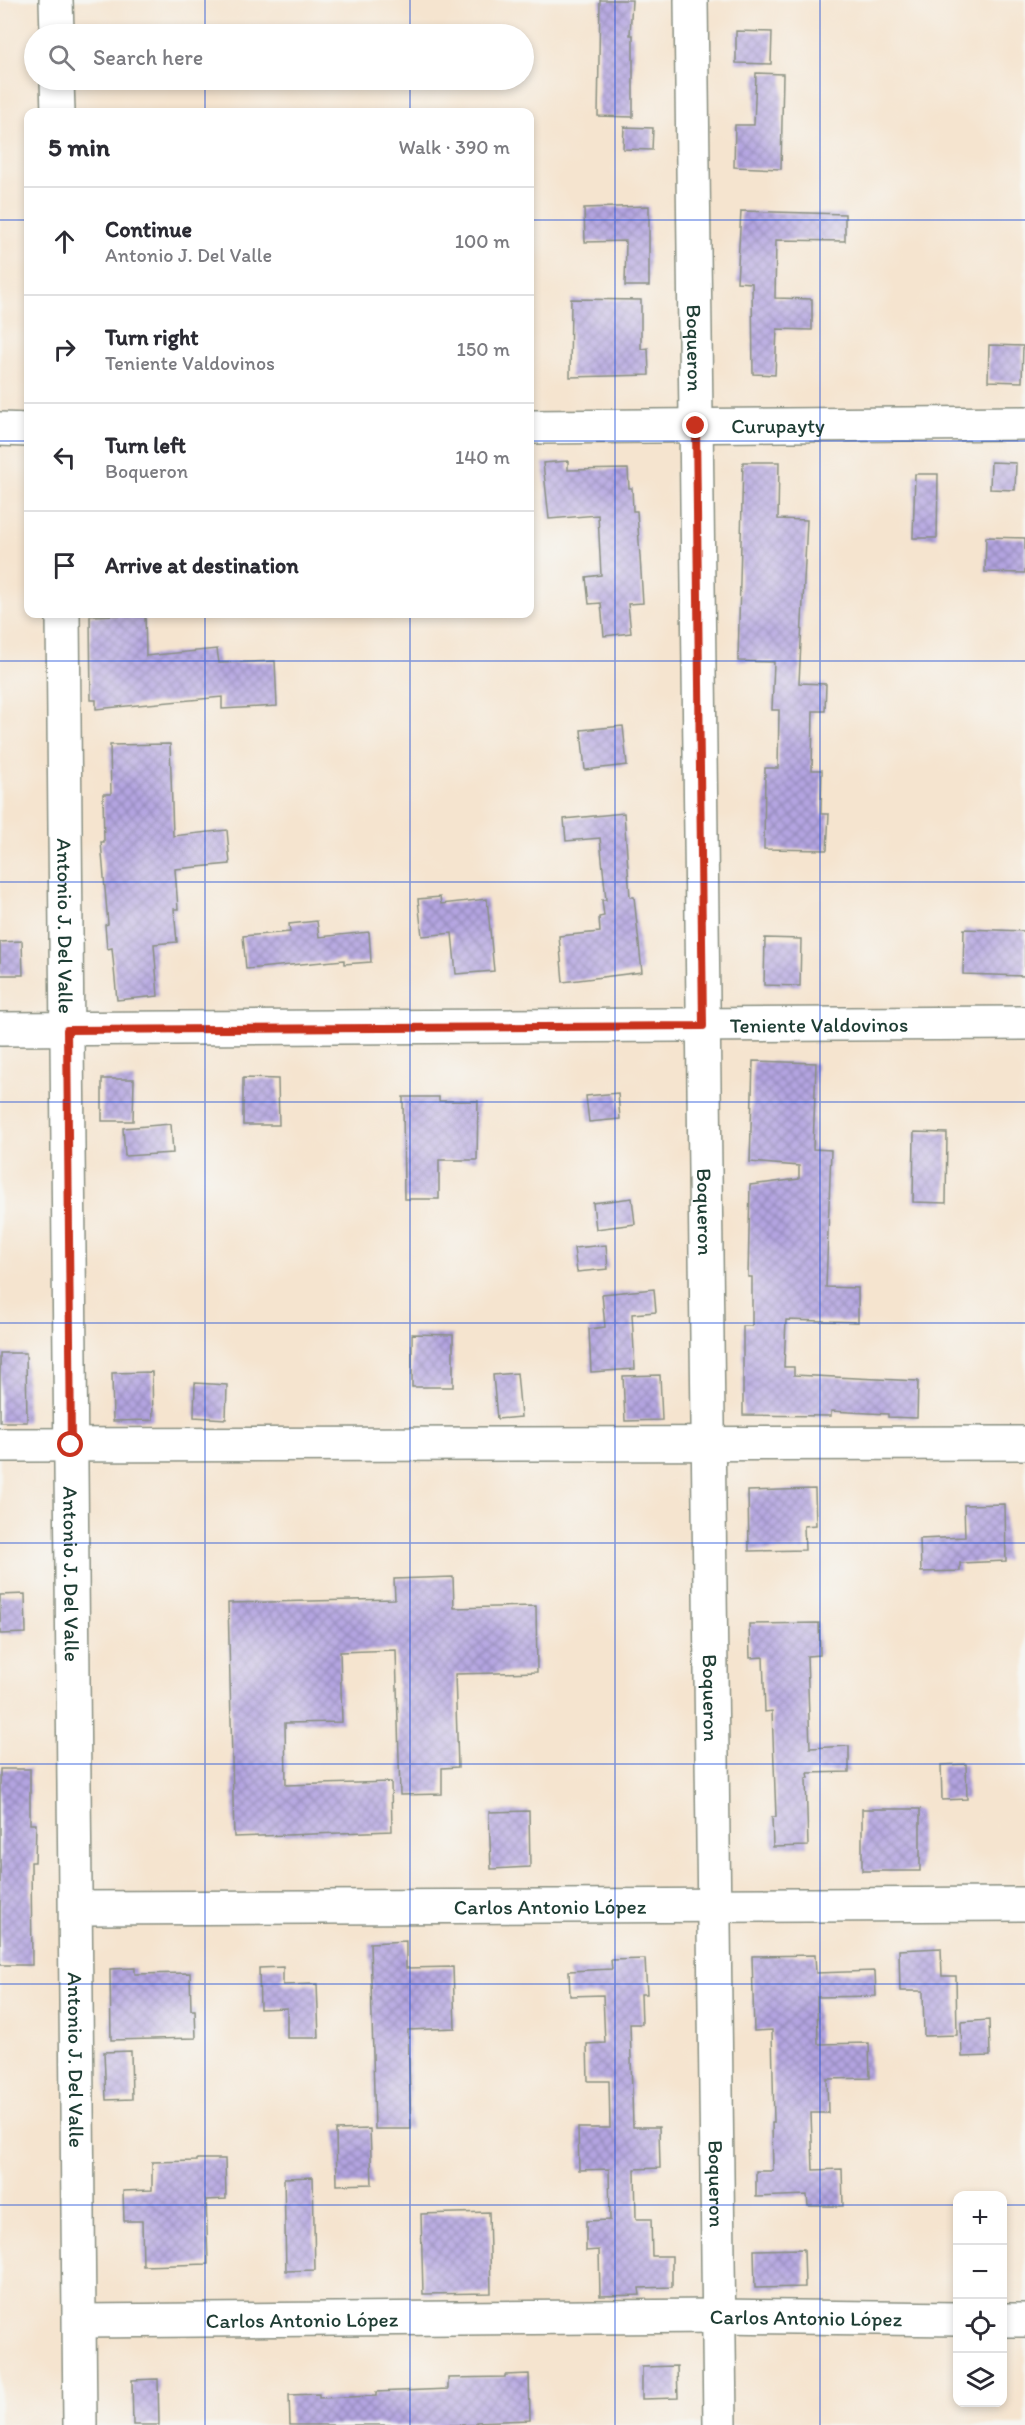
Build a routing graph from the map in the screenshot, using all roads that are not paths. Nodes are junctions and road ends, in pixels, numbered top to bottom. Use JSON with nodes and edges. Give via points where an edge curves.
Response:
{"nodes":[{"id":1,"x":57,"y":0,"type":"edge"},
{"id":2,"x":691,"y":0,"type":"edge"},
{"id":3,"x":57,"y":24,"type":"edge"},
{"id":4,"x":57,"y":90,"type":"edge"},
{"id":5,"x":58,"y":108,"type":"edge"},
{"id":6,"x":1025,"y":423,"type":"edge"},
{"id":7,"x":696,"y":426,"type":"junction"},
{"id":8,"x":534,"y":427,"type":"edge"},
{"id":9,"x":0,"y":429,"type":"edge"},
{"id":10,"x":24,"y":430,"type":"edge"},
{"id":11,"x":63,"y":618,"type":"edge"},
{"id":12,"x":1025,"y":1023,"type":"edge"},
{"id":13,"x":703,"y":1026,"type":"junction"},
{"id":14,"x":0,"y":1029,"type":"edge"},
{"id":15,"x":67,"y":1030,"type":"junction"},
{"id":16,"x":708,"y":1443,"type":"junction"},
{"id":17,"x":1025,"y":1443,"type":"edge"},
{"id":18,"x":0,"y":1445,"type":"edge"},
{"id":19,"x":71,"y":1445,"type":"junction"},
{"id":20,"x":1025,"y":1904,"type":"edge"},
{"id":21,"x":713,"y":1905,"type":"junction"},
{"id":22,"x":76,"y":1908,"type":"junction"},
{"id":23,"x":718,"y":2316,"type":"junction"},
{"id":24,"x":953,"y":2319,"type":"edge"},
{"id":25,"x":1007,"y":2320,"type":"edge"},
{"id":26,"x":1025,"y":2320,"type":"edge"},
{"id":27,"x":80,"y":2321,"type":"junction"},
{"id":28,"x":80,"y":2425,"type":"edge"},
{"id":29,"x":720,"y":2425,"type":"edge"}],
"edges":[{"from":1,"to":3,"type":"street"},
{"from":2,"to":7,"type":"street","name":"Boqueron"},
{"from":4,"to":5,"type":"street"},
{"from":6,"to":7,"type":"street","name":"Curupayty"},
{"from":7,"to":8,"type":"street","name":"Curupayty"},
{"from":7,"to":13,"type":"street","name":"Boqueron"},
{"from":9,"to":10,"type":"street"},
{"from":11,"to":15,"type":"street","name":"Antonio J. Del Valle"},
{"from":12,"to":13,"type":"street","name":"Teniente Valdovinos"},
{"from":13,"to":15,"type":"street","name":"Teniente Valdovinos"},
{"from":13,"to":16,"type":"street","name":"Boqueron"},
{"from":14,"to":15,"type":"street","name":"Teniente Valdovinos"},
{"from":15,"to":19,"type":"street","name":"Antonio J. Del Valle"},
{"from":16,"to":17,"type":"street"},
{"from":16,"to":19,"type":"street"},
{"from":16,"to":21,"type":"street","name":"Boqueron"},
{"from":18,"to":19,"type":"street"},
{"from":19,"to":22,"type":"street","name":"Antonio J. Del Valle"},
{"from":20,"to":21,"type":"street","name":"Carlos Antonio López"},
{"from":21,"to":22,"type":"street","name":"Carlos Antonio López"},
{"from":21,"to":23,"type":"street","name":"Boqueron"},
{"from":22,"to":27,"type":"street","name":"Antonio J. Del Valle"},
{"from":23,"to":24,"type":"street","name":"Carlos Antonio López"},
{"from":23,"to":27,"type":"street","name":"Carlos Antonio López"},
{"from":23,"to":29,"type":"street","name":"Boqueron"},
{"from":25,"to":26,"type":"street"},
{"from":27,"to":28,"type":"street","name":"Antonio J. Del Valle"}]}
